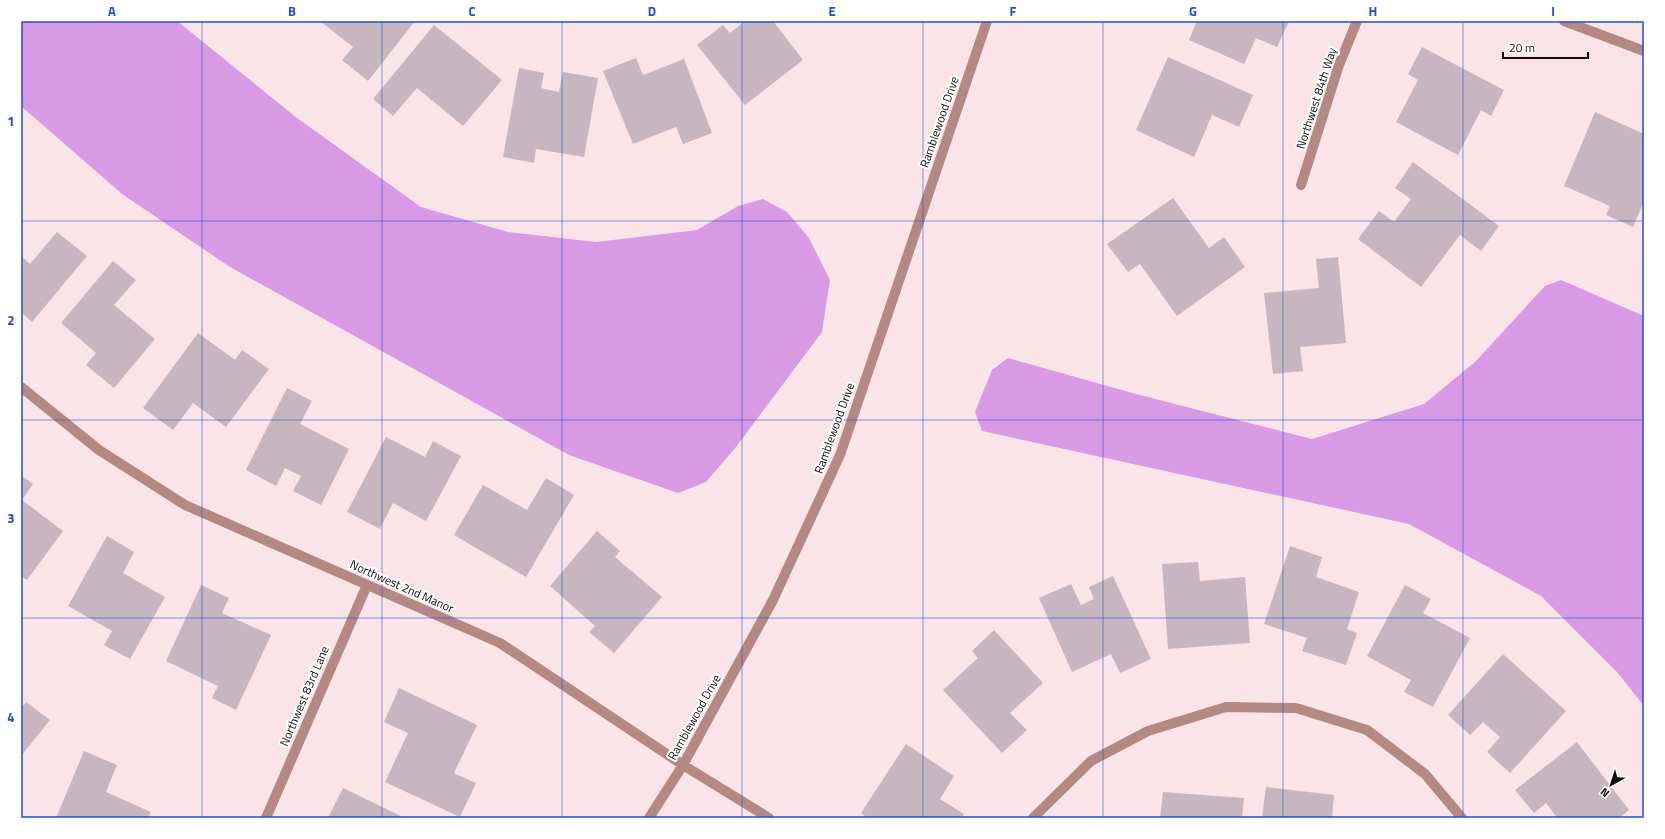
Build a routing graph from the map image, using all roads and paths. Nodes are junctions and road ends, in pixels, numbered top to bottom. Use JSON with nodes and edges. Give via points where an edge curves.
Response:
{"nodes":[{"id":1,"x":987,"y":21,"type":"edge"},
{"id":2,"x":1357,"y":21,"type":"edge"},
{"id":3,"x":1564,"y":21,"type":"edge"},
{"id":4,"x":1644,"y":52,"type":"edge"},
{"id":5,"x":1301,"y":184,"type":"dead end"},
{"id":6,"x":21,"y":386,"type":"edge"},
{"id":7,"x":367,"y":585,"type":"junction"},
{"id":8,"x":683,"y":765,"type":"junction"},
{"id":9,"x":266,"y":818,"type":"edge"},
{"id":10,"x":649,"y":818,"type":"edge"},
{"id":11,"x":769,"y":818,"type":"edge"},
{"id":12,"x":1033,"y":818,"type":"edge"},
{"id":13,"x":1462,"y":818,"type":"edge"}],
"edges":[{"from":1,"to":8,"type":"street","name":"Ramblewood Drive","via":[[840,456],[773,600]]},
{"from":2,"to":5,"type":"street","name":"Northwest 84th Way","via":[[1339,65]]},
{"from":3,"to":4,"type":"street"},
{"from":6,"to":7,"type":"street","name":"Northwest 2nd Manor","via":[[99,450],[185,505]]},
{"from":7,"to":8,"type":"street","name":"Northwest 2nd Manor","via":[[500,643]]},
{"from":7,"to":9,"type":"street","name":"Northwest 83rd Lane"},
{"from":8,"to":10,"type":"street","name":"Ramblewood Drive"},
{"from":8,"to":11,"type":"street","name":"Northwest 2nd Manor"},
{"from":12,"to":13,"type":"street","via":[[1091,761],[1148,731],[1226,706],[1296,708],[1367,730],[1425,774]]}]}
